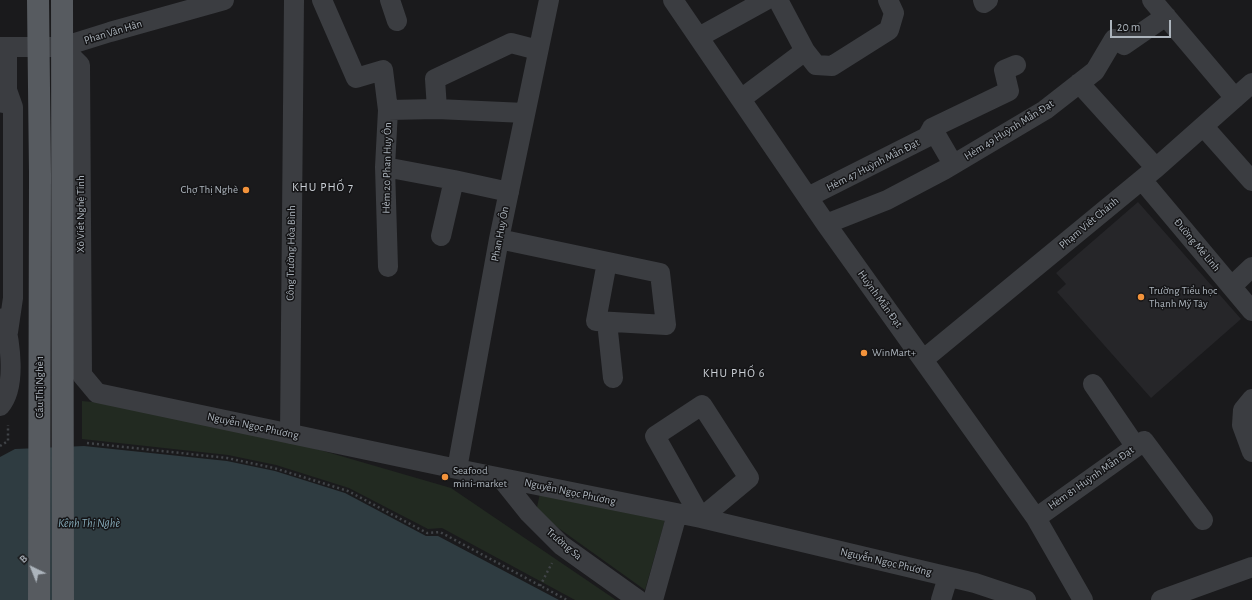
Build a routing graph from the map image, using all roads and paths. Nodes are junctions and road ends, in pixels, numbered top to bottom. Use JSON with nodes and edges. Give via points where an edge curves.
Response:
{"nodes":[{"id":1,"x":38,"y":0,"type":"edge"},
{"id":2,"x":62,"y":0,"type":"edge"},
{"id":3,"x":224,"y":0,"type":"edge"},
{"id":4,"x":294,"y":0,"type":"edge"},
{"id":5,"x":322,"y":0,"type":"edge"},
{"id":6,"x":390,"y":0,"type":"edge"},
{"id":7,"x":549,"y":0,"type":"edge"},
{"id":8,"x":673,"y":0,"type":"edge"},
{"id":9,"x":766,"y":0,"type":"edge"},
{"id":10,"x":778,"y":0,"type":"edge"},
{"id":11,"x":983,"y":0,"type":"edge"},
{"id":12,"x":988,"y":0,"type":"edge"},
{"id":13,"x":1152,"y":0,"type":"edge"},
{"id":14,"x":893,"y":2,"type":"edge"},
{"id":15,"x":1166,"y":16,"type":"junction"},
{"id":16,"x":397,"y":21,"type":"dead end"},
{"id":17,"x":699,"y":38,"type":"junction"},
{"id":18,"x":38,"y":46,"type":"junction"},
{"id":19,"x":3,"y":47,"type":"edge"},
{"id":20,"x":62,"y":47,"type":"junction"},
{"id":21,"x":538,"y":50,"type":"junction"},
{"id":22,"x":805,"y":51,"type":"junction"},
{"id":23,"x":1016,"y":64,"type":"dead end"},
{"id":24,"x":1079,"y":83,"type":"junction"},
{"id":25,"x":1252,"y":83,"type":"edge"},
{"id":26,"x":3,"y":90,"type":"edge"},
{"id":27,"x":1235,"y":98,"type":"junction"},
{"id":28,"x":740,"y":99,"type":"junction"},
{"id":29,"x":437,"y":109,"type":"junction"},
{"id":30,"x":388,"y":110,"type":"junction"},
{"id":31,"x":525,"y":112,"type":"junction"},
{"id":32,"x":1204,"y":127,"type":"junction"},
{"id":33,"x":932,"y":128,"type":"junction"},
{"id":34,"x":0,"y":153,"type":"edge"},
{"id":35,"x":953,"y":164,"type":"junction"},
{"id":36,"x":385,"y":167,"type":"junction"},
{"id":37,"x":62,"y":174,"type":"joint"},
{"id":38,"x":1149,"y":174,"type":"junction"},
{"id":39,"x":454,"y":180,"type":"junction"},
{"id":40,"x":1252,"y":181,"type":"edge"},
{"id":41,"x":509,"y":192,"type":"junction"},
{"id":42,"x":808,"y":197,"type":"junction"},
{"id":43,"x":826,"y":224,"type":"junction"},
{"id":44,"x":441,"y":236,"type":"dead end"},
{"id":45,"x":499,"y":239,"type":"junction"},
{"id":46,"x":607,"y":262,"type":"junction"},
{"id":47,"x":388,"y":267,"type":"dead end"},
{"id":48,"x":1252,"y":267,"type":"edge"},
{"id":49,"x":1232,"y":286,"type":"junction"},
{"id":50,"x":0,"y":301,"type":"edge"},
{"id":51,"x":1252,"y":311,"type":"edge"},
{"id":52,"x":607,"y":322,"type":"junction"},
{"id":53,"x":8,"y":332,"type":"junction"},
{"id":54,"x":924,"y":359,"type":"junction"},
{"id":55,"x":613,"y":378,"type":"dead end"},
{"id":56,"x":1093,"y":384,"type":"dead end"},
{"id":57,"x":91,"y":386,"type":"joint"},
{"id":58,"x":1252,"y":399,"type":"edge"},
{"id":59,"x":0,"y":406,"type":"edge"},
{"id":60,"x":290,"y":434,"type":"junction"},
{"id":61,"x":87,"y":443,"type":"dead end"},
{"id":62,"x":1136,"y":447,"type":"junction"},
{"id":63,"x":1252,"y":452,"type":"edge"},
{"id":64,"x":457,"y":469,"type":"junction"},
{"id":65,"x":501,"y":478,"type":"junction"},
{"id":66,"x":677,"y":514,"type":"junction"},
{"id":67,"x":701,"y":518,"type":"junction"},
{"id":68,"x":1036,"y":518,"type":"junction"},
{"id":69,"x":1203,"y":520,"type":"dead end"},
{"id":70,"x":561,"y":544,"type":"junction"},
{"id":71,"x":1252,"y":567,"type":"edge"},
{"id":72,"x":948,"y":576,"type":"junction"},
{"id":73,"x":540,"y":586,"type":"junction"},
{"id":74,"x":976,"y":592,"type":"edge"},
{"id":75,"x":39,"y":600,"type":"edge"},
{"id":76,"x":63,"y":600,"type":"edge"},
{"id":77,"x":567,"y":600,"type":"edge"},
{"id":78,"x":638,"y":600,"type":"edge"},
{"id":79,"x":653,"y":600,"type":"edge"},
{"id":80,"x":941,"y":600,"type":"edge"},
{"id":81,"x":1026,"y":600,"type":"edge"},
{"id":82,"x":1083,"y":600,"type":"edge"},
{"id":83,"x":1161,"y":600,"type":"edge"}],
"edges":[{"from":1,"to":18,"type":"main road"},
{"from":2,"to":20,"type":"main road","name":"Xô Viết Nghệ Tĩnh"},
{"from":3,"to":20,"type":"street","name":"Phan Văn Hân"},
{"from":4,"to":60,"type":"street","name":"Công Trường Hòa Bình"},
{"from":5,"to":30,"type":"street","via":[[356,78],[383,70]]},
{"from":6,"to":16,"type":"street"},
{"from":7,"to":21,"type":"street","name":"Phan Huy Ôn"},
{"from":8,"to":17,"type":"street","name":"Huỳnh Mẫn Đạt"},
{"from":9,"to":17,"type":"street"},
{"from":10,"to":22,"type":"street"},
{"from":11,"to":12,"type":"street","via":[[984,3]]},
{"from":13,"to":15,"type":"street"},
{"from":14,"to":22,"type":"street","via":[[894,13],[889,30],[832,66],[816,65]]},
{"from":15,"to":24,"type":"street","name":"Hẻm 49 Huỳnh Mẫn Đạt","via":[[1124,45],[1114,38],[1095,71]]},
{"from":15,"to":27,"type":"street"},
{"from":17,"to":28,"type":"street","name":"Huỳnh Mẫn Đạt"},
{"from":18,"to":19,"type":"street","name":"Phan Văn Hân"},
{"from":18,"to":20,"type":"street","name":"Phan Văn Hân"},
{"from":18,"to":75,"type":"main road","name":"Cầu Thị Nghè 1"},
{"from":19,"to":26,"type":"street"},
{"from":20,"to":37,"type":"main road","name":"Xô Viết Nghệ Tĩnh"},
{"from":20,"to":57,"type":"street","name":"Xô Viết Nghệ Tĩnh","via":[[80,65],[82,375]]},
{"from":21,"to":29,"type":"street","via":[[511,43],[435,79]]},
{"from":21,"to":31,"type":"street","name":"Phan Huy Ôn"},
{"from":22,"to":28,"type":"street"},
{"from":23,"to":33,"type":"street","name":"Hẻm 47 Huỳnh Mẫn Đạt","via":[[1004,70],[1009,91]]},
{"from":24,"to":35,"type":"street","name":"Hẻm 49 Huỳnh Mẫn Đạt","via":[[1045,110]]},
{"from":24,"to":38,"type":"street","name":"Đường Mê Linh"},
{"from":25,"to":27,"type":"street","name":"Phạm Viết Chánh"},
{"from":26,"to":34,"type":"street","via":[[0,109]]},
{"from":26,"to":53,"type":"street","via":[[13,107],[13,298]]},
{"from":27,"to":32,"type":"street","name":"Phạm Viết Chánh"},
{"from":28,"to":42,"type":"street","name":"Huỳnh Mẫn Đạt"},
{"from":29,"to":30,"type":"street","name":"Hẻm 20 Phan Huy Ôn"},
{"from":29,"to":31,"type":"street","name":"Hẻm 20 Phan Huy Ôn"},
{"from":30,"to":36,"type":"street","name":"Hẻm 20 Phan Huy Ôn"},
{"from":31,"to":41,"type":"street","name":"Phan Huy Ôn"},
{"from":32,"to":38,"type":"street","name":"Phạm Viết Chánh"},
{"from":32,"to":40,"type":"street"},
{"from":33,"to":35,"type":"street"},
{"from":33,"to":42,"type":"street","name":"Hẻm 47 Huỳnh Mẫn Đạt","via":[[927,137]]},
{"from":35,"to":43,"type":"street","name":"Hẻm 49 Huỳnh Mẫn Đạt","via":[[887,200]]},
{"from":36,"to":39,"type":"street"},
{"from":36,"to":47,"type":"street","name":"Hẻm 20 Phan Huy Ôn"},
{"from":37,"to":76,"type":"main road","name":"Cầu Thị Nghè 1"},
{"from":38,"to":49,"type":"street","name":"Đường Mê Linh"},
{"from":38,"to":54,"type":"street","name":"Phạm Viết Chánh"},
{"from":39,"to":41,"type":"street"},
{"from":39,"to":44,"type":"street"},
{"from":41,"to":45,"type":"street","name":"Phan Huy Ôn"},
{"from":42,"to":43,"type":"street","name":"Huỳnh Mẫn Đạt"},
{"from":43,"to":54,"type":"street","name":"Huỳnh Mẫn Đạt"},
{"from":45,"to":46,"type":"street"},
{"from":45,"to":64,"type":"street","name":"Phan Huy Ôn"},
{"from":46,"to":52,"type":"street","via":[[596,321]]},
{"from":46,"to":52,"type":"street","via":[[660,274],[666,325]]},
{"from":48,"to":49,"type":"street"},
{"from":49,"to":51,"type":"street","name":"Đường Mê Linh"},
{"from":50,"to":53,"type":"street"},
{"from":52,"to":55,"type":"street"},
{"from":53,"to":59,"type":"street","via":[[10,386],[8,396]]},
{"from":54,"to":68,"type":"street","name":"Huỳnh Mẫn Đạt"},
{"from":56,"to":62,"type":"street"},
{"from":57,"to":60,"type":"street","name":"Nguyễn Ngọc Phương","via":[[97,393]]},
{"from":58,"to":63,"type":"street","via":[[1243,410],[1242,425]]},
{"from":60,"to":64,"type":"street","name":"Nguyễn Ngọc Phương"},
{"from":61,"to":73,"type":"path","via":[[227,458],[274,468],[340,488],[427,533],[440,532]]},
{"from":62,"to":68,"type":"street","name":"Hẻm 81 Huỳnh Mẫn Đạt"},
{"from":62,"to":69,"type":"street","name":"Hẻm 81 Huỳnh Mẫn Đạt","via":[[1144,441]]},
{"from":64,"to":65,"type":"street","name":"Nguyễn Ngọc Phương"},
{"from":65,"to":66,"type":"street","name":"Nguyễn Ngọc Phương"},
{"from":65,"to":70,"type":"street","name":"Trường Sa","via":[[529,513]]},
{"from":66,"to":67,"type":"street","name":"Nguyễn Ngọc Phương"},
{"from":66,"to":79,"type":"street"},
{"from":67,"to":67,"type":"street","via":[[656,436],[702,405],[749,478]]},
{"from":67,"to":72,"type":"street","name":"Nguyễn Ngọc Phương"},
{"from":68,"to":82,"type":"street","name":"Huỳnh Mẫn Đạt"},
{"from":70,"to":73,"type":"path"},
{"from":70,"to":78,"type":"street","name":"Trường Sa"},
{"from":71,"to":83,"type":"street"},
{"from":72,"to":74,"type":"street","name":"Nguyễn Ngọc Phương"},
{"from":72,"to":80,"type":"street"},
{"from":73,"to":77,"type":"path"},
{"from":74,"to":81,"type":"street","name":"Nguyễn Ngọc Phương"}]}
